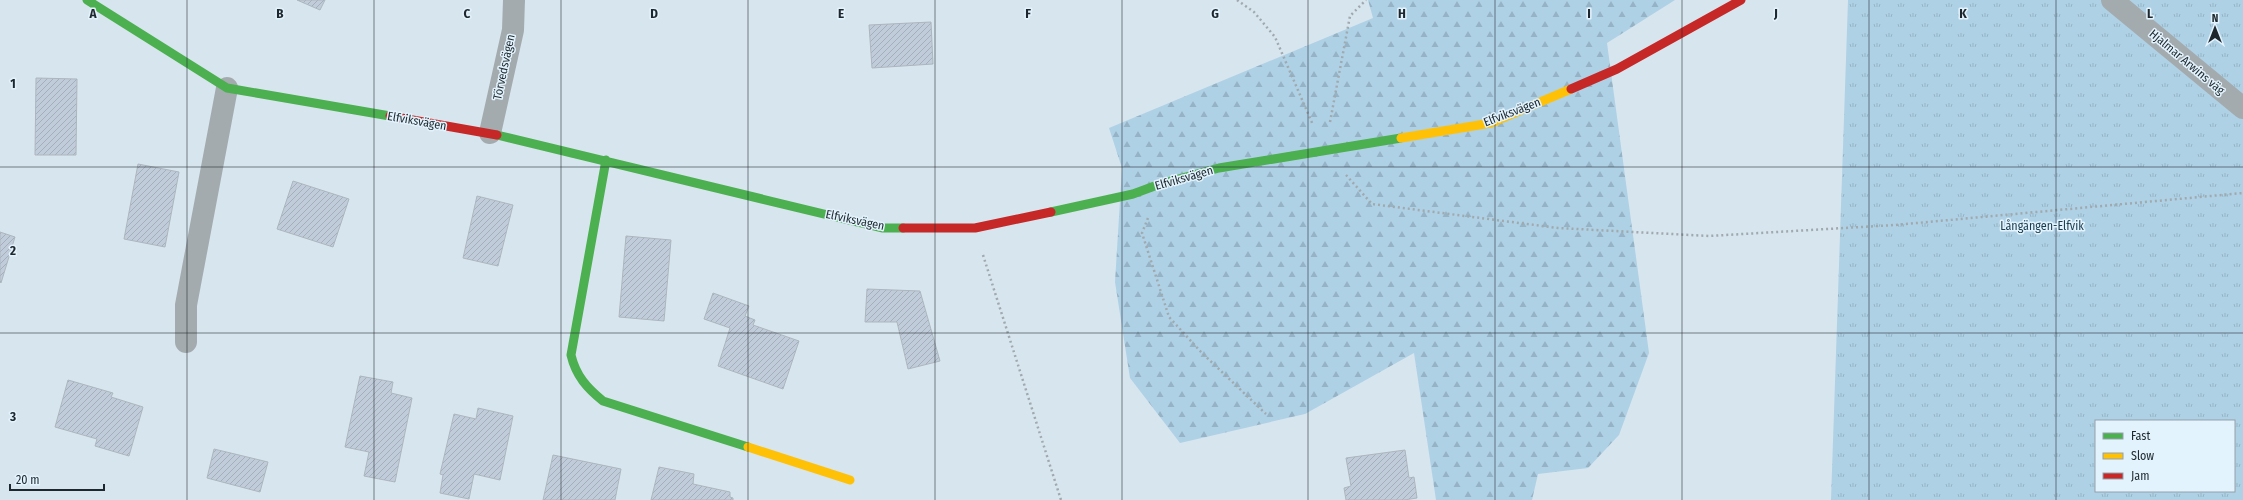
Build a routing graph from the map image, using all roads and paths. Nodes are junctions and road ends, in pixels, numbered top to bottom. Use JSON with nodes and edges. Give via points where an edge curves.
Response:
{"nodes":[{"id":1,"x":87,"y":0,"type":"edge"},
{"id":2,"x":514,"y":0,"type":"edge"},
{"id":3,"x":1237,"y":0,"type":"edge"},
{"id":4,"x":1366,"y":0,"type":"edge"},
{"id":5,"x":1741,"y":0,"type":"edge"},
{"id":6,"x":2112,"y":0,"type":"edge"},
{"id":7,"x":227,"y":88,"type":"junction"},
{"id":8,"x":2243,"y":108,"type":"edge"},
{"id":9,"x":490,"y":133,"type":"junction"},
{"id":10,"x":1324,"y":152,"type":"junction"},
{"id":11,"x":606,"y":160,"type":"junction"},
{"id":12,"x":1160,"y":184,"type":"junction"},
{"id":13,"x":2243,"y":193,"type":"edge"},
{"id":14,"x":975,"y":228,"type":"junction"},
{"id":15,"x":186,"y":342,"type":"dead end"},
{"id":16,"x":1266,"y":414,"type":"dead end"},
{"id":17,"x":850,"y":480,"type":"dead end"},
{"id":18,"x":1061,"y":500,"type":"edge"}],
"edges":[{"from":1,"to":7,"type":"street","name":"Elfviksvägen"},
{"from":2,"to":9,"type":"street","name":"Törvedsvägen","via":[[513,30]]},
{"from":3,"to":10,"type":"path","via":[[1254,12],[1275,37]]},
{"from":4,"to":10,"type":"path","via":[[1350,16]]},
{"from":5,"to":10,"type":"street","name":"Elfviksvägen","via":[[1617,69],[1491,123]]},
{"from":6,"to":8,"type":"street","name":"Hjalmar Arwins väg"},
{"from":7,"to":9,"type":"street","name":"Elfviksvägen"},
{"from":7,"to":15,"type":"street","via":[[186,305]]},
{"from":9,"to":11,"type":"street","name":"Elfviksvägen"},
{"from":10,"to":12,"type":"street","name":"Elfviksvägen","via":[[1219,168]]},
{"from":10,"to":13,"type":"path","via":[[1372,204],[1558,228],[1709,236],[1895,225]]},
{"from":11,"to":14,"type":"street","name":"Elfviksvägen","via":[[882,228]]},
{"from":11,"to":17,"type":"street","via":[[571,355],[574,370],[586,388],[603,401]]},
{"from":12,"to":14,"type":"street","name":"Elfviksvägen","via":[[1133,194]]},
{"from":12,"to":16,"type":"path","via":[[1142,233],[1169,317],[1201,352]]},
{"from":14,"to":18,"type":"path"}]}
